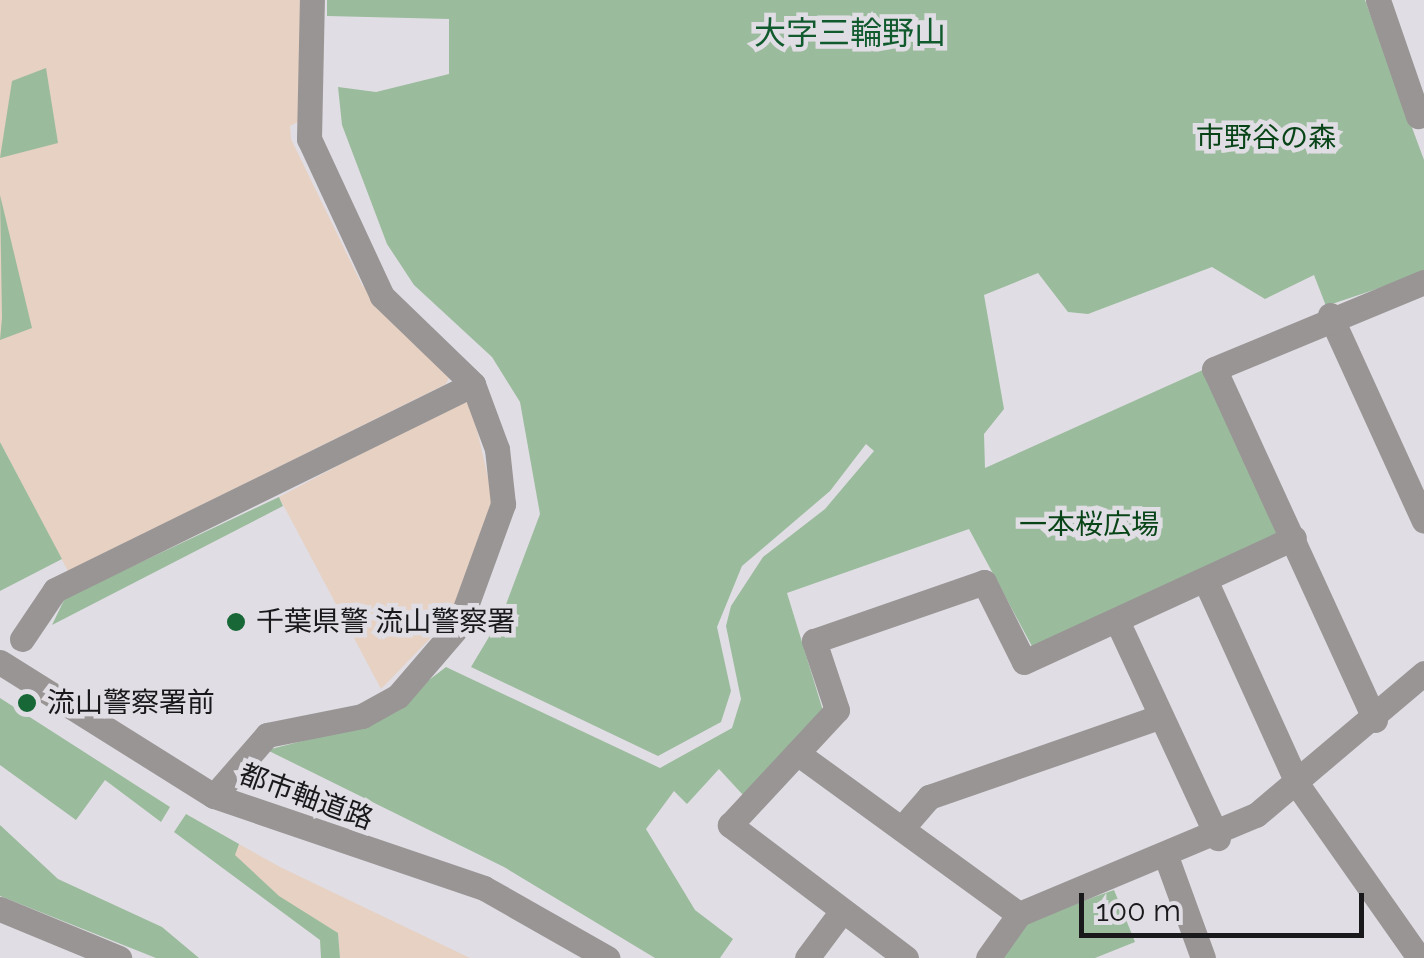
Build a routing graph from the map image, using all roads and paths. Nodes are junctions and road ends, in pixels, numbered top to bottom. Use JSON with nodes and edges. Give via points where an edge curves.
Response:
{"nodes":[{"id":1,"x":312,"y":0,"type":"edge"},
{"id":2,"x":1378,"y":0,"type":"edge"},
{"id":3,"x":1422,"y":120,"type":"edge"},
{"id":4,"x":1424,"y":282,"type":"edge"},
{"id":5,"x":1330,"y":314,"type":"junction"},
{"id":6,"x":473,"y":384,"type":"junction"},
{"id":7,"x":1424,"y":520,"type":"edge"},
{"id":8,"x":1294,"y":538,"type":"junction"},
{"id":9,"x":1206,"y":582,"type":"junction"},
{"id":10,"x":1119,"y":625,"type":"junction"},
{"id":11,"x":22,"y":639,"type":"dead end"},
{"id":12,"x":0,"y":662,"type":"edge"},
{"id":13,"x":1424,"y":673,"type":"edge"},
{"id":14,"x":1159,"y":717,"type":"junction"},
{"id":15,"x":1375,"y":720,"type":"junction"},
{"id":16,"x":797,"y":754,"type":"junction"},
{"id":17,"x":1299,"y":787,"type":"junction"},
{"id":18,"x":214,"y":796,"type":"junction"},
{"id":19,"x":903,"y":828,"type":"junction"},
{"id":20,"x":1218,"y":838,"type":"junction"},
{"id":21,"x":1167,"y":859,"type":"junction"},
{"id":22,"x":0,"y":910,"type":"edge"},
{"id":23,"x":842,"y":910,"type":"junction"},
{"id":24,"x":1019,"y":914,"type":"junction"},
{"id":25,"x":118,"y":958,"type":"edge"},
{"id":26,"x":607,"y":958,"type":"edge"},
{"id":27,"x":806,"y":958,"type":"edge"},
{"id":28,"x":906,"y":958,"type":"edge"},
{"id":29,"x":988,"y":958,"type":"edge"},
{"id":30,"x":1203,"y":958,"type":"edge"},
{"id":31,"x":1419,"y":958,"type":"edge"}],
"edges":[{"from":1,"to":6,"type":"street","via":[[309,139],[355,254],[382,296]]},
{"from":2,"to":3,"type":"street"},
{"from":4,"to":5,"type":"street"},
{"from":5,"to":7,"type":"street"},
{"from":5,"to":8,"type":"street","via":[[1214,369]]},
{"from":6,"to":11,"type":"street","via":[[54,590]]},
{"from":6,"to":18,"type":"street","via":[[497,449],[502,504],[459,625],[382,710],[266,735]]},
{"from":8,"to":9,"type":"street"},
{"from":8,"to":15,"type":"street"},
{"from":9,"to":10,"type":"street"},
{"from":9,"to":17,"type":"street"},
{"from":10,"to":14,"type":"street"},
{"from":10,"to":16,"type":"street","via":[[1024,662],[984,582],[814,641],[837,710]]},
{"from":12,"to":18,"type":"street","name":"都市軸道路"},
{"from":13,"to":15,"type":"street"},
{"from":14,"to":19,"type":"street","via":[[928,796]]},
{"from":14,"to":20,"type":"street"},
{"from":15,"to":17,"type":"street"},
{"from":16,"to":19,"type":"street"},
{"from":16,"to":23,"type":"street","via":[[730,824]]},
{"from":17,"to":20,"type":"street"},
{"from":17,"to":31,"type":"street"},
{"from":18,"to":26,"type":"street","name":"都市軸道路","via":[[484,888]]},
{"from":19,"to":24,"type":"street"},
{"from":20,"to":21,"type":"street"},
{"from":21,"to":24,"type":"street"},
{"from":21,"to":30,"type":"street"},
{"from":22,"to":25,"type":"street"},
{"from":23,"to":27,"type":"street"},
{"from":23,"to":28,"type":"street"},
{"from":24,"to":29,"type":"street"}]}
